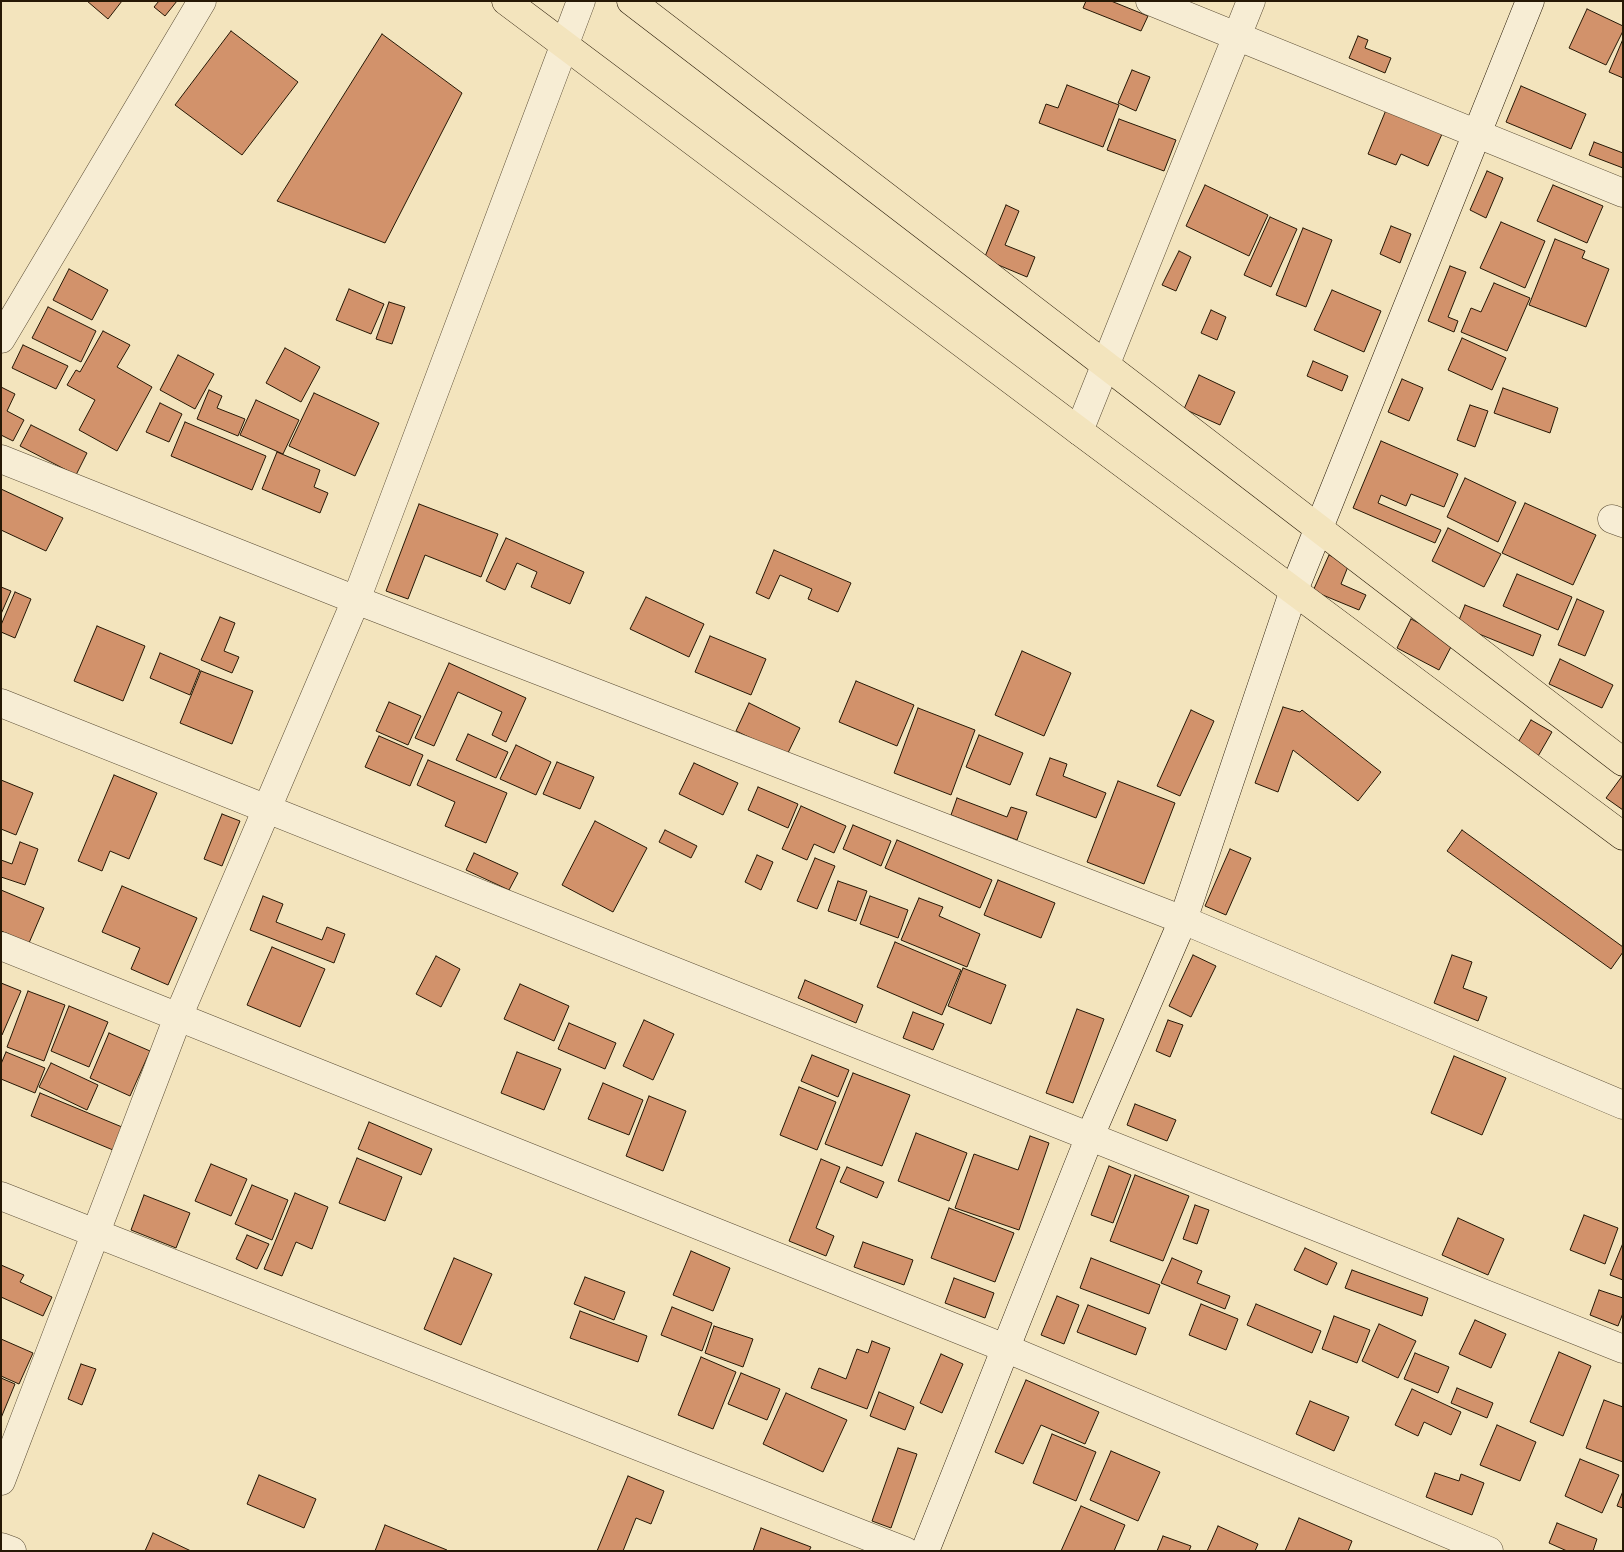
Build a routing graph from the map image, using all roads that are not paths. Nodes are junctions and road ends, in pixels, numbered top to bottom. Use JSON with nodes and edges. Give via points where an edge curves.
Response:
{"nodes":[{"id":1,"x":202,"y":1,"type":"edge"},
{"id":2,"x":506,"y":1,"type":"edge"},
{"id":3,"x":581,"y":1,"type":"edge"},
{"id":4,"x":631,"y":1,"type":"edge"},
{"id":5,"x":1150,"y":1,"type":"edge"},
{"id":6,"x":1251,"y":1,"type":"edge"},
{"id":7,"x":1530,"y":1,"type":"edge"},
{"id":8,"x":1237,"y":36,"type":"junction"},
{"id":9,"x":565,"y":45,"type":"junction"},
{"id":10,"x":1477,"y":134,"type":"junction"},
{"id":11,"x":1623,"y":193,"type":"edge"},
{"id":12,"x":1,"y":339,"type":"edge"},
{"id":13,"x":1106,"y":365,"type":"junction"},
{"id":14,"x":1079,"y":431,"type":"junction"},
{"id":15,"x":1,"y":459,"type":"edge"},
{"id":16,"x":1318,"y":529,"type":"junction"},
{"id":17,"x":1294,"y":590,"type":"junction"},
{"id":18,"x":356,"y":600,"type":"junction"},
{"id":19,"x":1,"y":703,"type":"edge"},
{"id":20,"x":1623,"y":762,"type":"edge"},
{"id":21,"x":267,"y":808,"type":"junction"},
{"id":22,"x":1623,"y":836,"type":"edge"},
{"id":23,"x":1183,"y":920,"type":"junction"},
{"id":24,"x":1,"y":946,"type":"edge"},
{"id":25,"x":178,"y":1017,"type":"junction"},
{"id":26,"x":1623,"y":1106,"type":"edge"},
{"id":27,"x":1090,"y":1136,"type":"junction"},
{"id":28,"x":1,"y":1196,"type":"edge"},
{"id":29,"x":95,"y":1232,"type":"junction"},
{"id":30,"x":1004,"y":1348,"type":"junction"},
{"id":31,"x":1623,"y":1349,"type":"edge"},
{"id":32,"x":1,"y":1481,"type":"edge"},
{"id":33,"x":1,"y":1547,"type":"edge"},
{"id":34,"x":12,"y":1551,"type":"edge"},
{"id":35,"x":906,"y":1551,"type":"edge"},
{"id":36,"x":925,"y":1551,"type":"edge"},
{"id":37,"x":1489,"y":1551,"type":"edge"}],
"edges":[{"from":1,"to":12,"type":"street"},
{"from":2,"to":9,"type":"main road"},
{"from":3,"to":9,"type":"street"},
{"from":4,"to":13,"type":"main road"},
{"from":5,"to":8,"type":"street"},
{"from":6,"to":8,"type":"street"},
{"from":7,"to":10,"type":"street"},
{"from":8,"to":10,"type":"street"},
{"from":8,"to":13,"type":"street"},
{"from":9,"to":14,"type":"main road"},
{"from":9,"to":18,"type":"street"},
{"from":10,"to":11,"type":"street"},
{"from":10,"to":16,"type":"street"},
{"from":13,"to":14,"type":"street"},
{"from":13,"to":16,"type":"main road"},
{"from":14,"to":17,"type":"main road"},
{"from":15,"to":18,"type":"street"},
{"from":16,"to":17,"type":"street"},
{"from":16,"to":20,"type":"main road"},
{"from":17,"to":22,"type":"main road"},
{"from":17,"to":23,"type":"street"},
{"from":18,"to":21,"type":"street"},
{"from":18,"to":23,"type":"street"},
{"from":19,"to":21,"type":"street"},
{"from":21,"to":25,"type":"street"},
{"from":21,"to":27,"type":"street"},
{"from":23,"to":26,"type":"street"},
{"from":23,"to":27,"type":"street"},
{"from":24,"to":25,"type":"street"},
{"from":25,"to":29,"type":"street"},
{"from":25,"to":30,"type":"street"},
{"from":27,"to":30,"type":"street"},
{"from":27,"to":31,"type":"street"},
{"from":28,"to":29,"type":"street"},
{"from":29,"to":32,"type":"street"},
{"from":29,"to":35,"type":"street"},
{"from":30,"to":36,"type":"street"},
{"from":30,"to":37,"type":"street"},
{"from":33,"to":34,"type":"street"}]}
